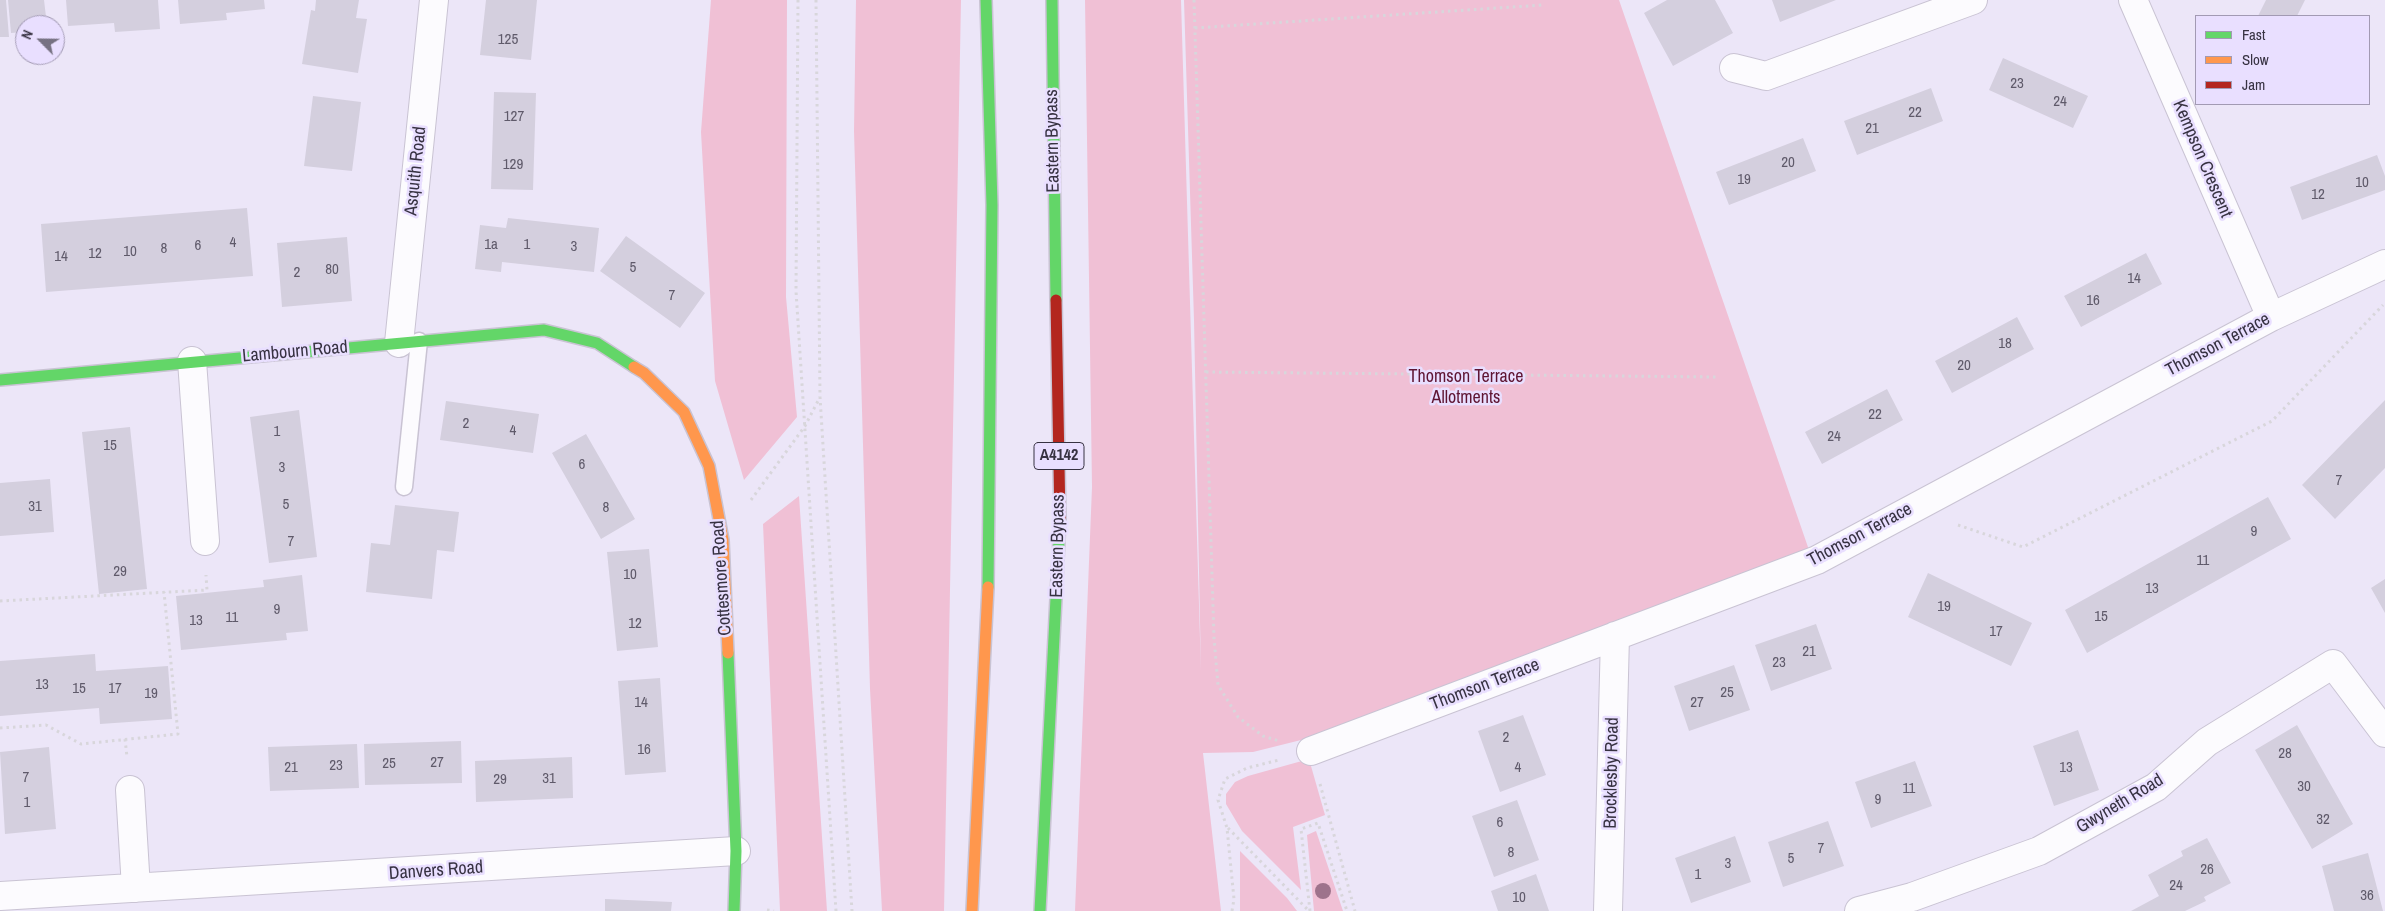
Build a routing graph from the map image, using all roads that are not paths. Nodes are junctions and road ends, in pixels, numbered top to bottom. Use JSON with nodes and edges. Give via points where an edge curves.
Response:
{"nodes":[{"id":1,"x":434,"y":0,"type":"edge"},
{"id":2,"x":986,"y":0,"type":"edge"},
{"id":3,"x":1052,"y":0,"type":"edge"},
{"id":4,"x":1972,"y":0,"type":"edge"},
{"id":5,"x":2133,"y":0,"type":"edge"},
{"id":6,"x":1734,"y":68,"type":"dead end"},
{"id":7,"x":2385,"y":264,"type":"edge"},
{"id":8,"x":2271,"y":317,"type":"junction"},
{"id":9,"x":409,"y":342,"type":"junction"},
{"id":10,"x":192,"y":361,"type":"junction"},
{"id":11,"x":0,"y":380,"type":"edge"},
{"id":12,"x":404,"y":487,"type":"dead end"},
{"id":13,"x":205,"y":541,"type":"road end"},
{"id":14,"x":1615,"y":636,"type":"junction"},
{"id":15,"x":2385,"y":733,"type":"edge"},
{"id":16,"x":1311,"y":751,"type":"road end"},
{"id":17,"x":130,"y":790,"type":"dead end"},
{"id":18,"x":736,"y":851,"type":"junction"},
{"id":19,"x":136,"y":888,"type":"junction"},
{"id":20,"x":0,"y":896,"type":"edge"},
{"id":21,"x":734,"y":911,"type":"edge"},
{"id":22,"x":972,"y":911,"type":"edge"},
{"id":23,"x":1040,"y":911,"type":"edge"},
{"id":24,"x":1608,"y":911,"type":"edge"},
{"id":25,"x":1859,"y":911,"type":"edge"}],
"edges":[{"from":1,"to":9,"type":"street","name":"Asquith Road"},
{"from":2,"to":22,"type":"main road","via":[[992,205],[989,560]]},
{"from":3,"to":23,"type":"main road","name":"Eastern Bypass","number":"A4142","via":[[1060,533]]},
{"from":4,"to":6,"type":"street","via":[[1766,76]]},
{"from":5,"to":8,"type":"street","name":"Kempson Crescent"},
{"from":7,"to":8,"type":"street","name":"Thomson Terrace"},
{"from":8,"to":14,"type":"street","name":"Thomson Terrace","via":[[1817,560]]},
{"from":9,"to":10,"type":"main road","name":"Lambourn Road"},
{"from":9,"to":12,"type":"lane"},
{"from":9,"to":18,"type":"main road","name":"Cottesmore Road","via":[[544,330],[597,343],[644,373],[684,412],[709,466],[723,540]]},
{"from":10,"to":11,"type":"main road","name":"Lambourn Road"},
{"from":10,"to":13,"type":"street"},
{"from":14,"to":16,"type":"street","name":"Thomson Terrace"},
{"from":14,"to":24,"type":"street","name":"Brocklesby Road"},
{"from":15,"to":25,"type":"street","name":"Gwyneth Road","via":[[2333,664],[2206,742],[2156,787],[2039,851],[1912,897]]},
{"from":17,"to":19,"type":"street"},
{"from":18,"to":19,"type":"street","name":"Danvers Road"},
{"from":18,"to":21,"type":"main road","name":"Cottesmore Road"},
{"from":19,"to":20,"type":"street","name":"Danvers Road"}]}
